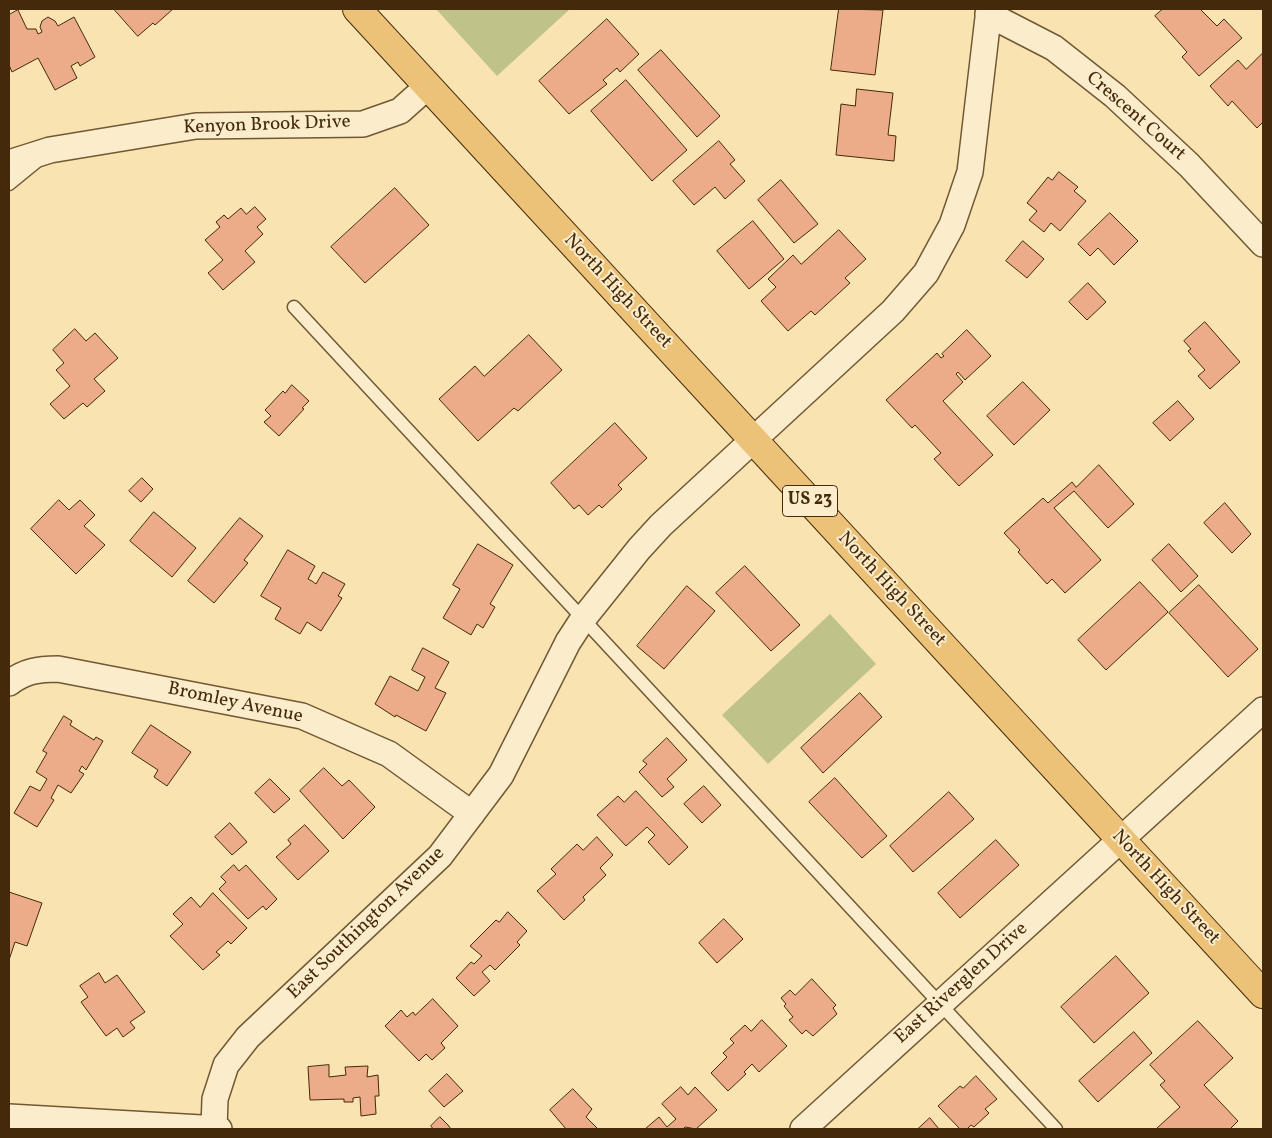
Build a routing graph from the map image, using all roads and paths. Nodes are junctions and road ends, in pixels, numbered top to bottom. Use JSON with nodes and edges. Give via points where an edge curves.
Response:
{"nodes":[{"id":1,"x":357,"y":9,"type":"edge"},
{"id":2,"x":989,"y":12,"type":"edge"},
{"id":3,"x":428,"y":86,"type":"junction"},
{"id":4,"x":50,"y":150,"type":"junction"},
{"id":5,"x":9,"y":163,"type":"edge"},
{"id":6,"x":9,"y":184,"type":"edge"},
{"id":7,"x":1263,"y":244,"type":"edge"},
{"id":8,"x":294,"y":307,"type":"dead end"},
{"id":9,"x":753,"y":440,"type":"junction"},
{"id":10,"x":583,"y":619,"type":"junction"},
{"id":11,"x":9,"y":683,"type":"edge"},
{"id":12,"x":1263,"y":710,"type":"edge"},
{"id":13,"x":472,"y":814,"type":"junction"},
{"id":14,"x":1122,"y":840,"type":"junction"},
{"id":15,"x":1263,"y":994,"type":"edge"},
{"id":16,"x":940,"y":1004,"type":"junction"},
{"id":17,"x":9,"y":1117,"type":"edge"},
{"id":18,"x":216,"y":1129,"type":"edge"},
{"id":19,"x":804,"y":1129,"type":"edge"},
{"id":20,"x":1056,"y":1129,"type":"edge"}],
"edges":[{"from":1,"to":3,"type":"main road","name":"North High Street","number":"US 23"},
{"from":2,"to":7,"type":"street","name":"Crescent Court","via":[[1054,48],[1115,96],[1189,166]]},
{"from":2,"to":9,"type":"street","name":"East Southington Avenue","via":[[970,172],[952,225],[926,273],[893,311]]},
{"from":3,"to":4,"type":"street","name":"Kenyon Brook Drive","via":[[400,110],[363,124],[196,126]]},
{"from":3,"to":9,"type":"main road","name":"North High Street","number":"US 23"},
{"from":4,"to":5,"type":"street","name":"Kenyon Brook Drive"},
{"from":4,"to":6,"type":"lane"},
{"from":8,"to":10,"type":"lane"},
{"from":9,"to":10,"type":"street","name":"East Southington Avenue","via":[[656,531],[617,574]]},
{"from":9,"to":14,"type":"main road","name":"North High Street","number":"US 23"},
{"from":10,"to":13,"type":"street","name":"East Southington Avenue","via":[[568,642],[501,775]]},
{"from":10,"to":16,"type":"lane"},
{"from":11,"to":13,"type":"street","name":"Bromley Avenue","via":[[20,674],[58,669],[302,716],[388,754]]},
{"from":12,"to":14,"type":"street","name":"East Riverglen Drive"},
{"from":13,"to":18,"type":"street","name":"East Southington Avenue","via":[[440,856],[410,886],[248,1037],[226,1065],[215,1099]]},
{"from":14,"to":15,"type":"main road","name":"North High Street","number":"US 23"},
{"from":14,"to":16,"type":"street","name":"East Riverglen Drive"},
{"from":16,"to":19,"type":"street","name":"East Riverglen Drive"},
{"from":16,"to":20,"type":"lane"},
{"from":17,"to":18,"type":"street"}]}
